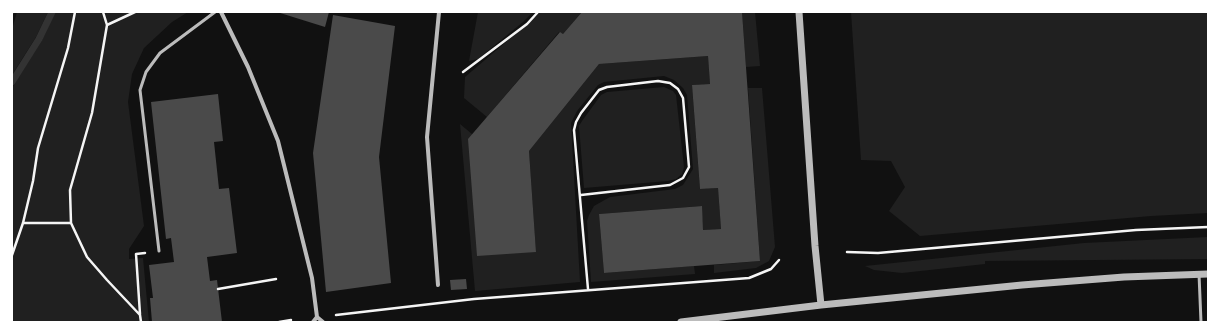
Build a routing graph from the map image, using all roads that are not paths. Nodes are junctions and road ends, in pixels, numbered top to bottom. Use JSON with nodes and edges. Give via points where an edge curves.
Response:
{"nodes":[{"id":1,"x":215,"y":12,"type":"edge"},
{"id":2,"x":221,"y":12,"type":"edge"},
{"id":3,"x":439,"y":12,"type":"edge"},
{"id":4,"x":799,"y":12,"type":"edge"},
{"id":5,"x":158,"y":251,"type":"road end"},
{"id":6,"x":1199,"y":274,"type":"junction"},
{"id":7,"x":1208,"y":274,"type":"edge"},
{"id":8,"x":438,"y":285,"type":"dead end"},
{"id":9,"x":821,"y":305,"type":"junction"},
{"id":10,"x":317,"y":317,"type":"junction"},
{"id":11,"x":313,"y":322,"type":"edge"},
{"id":12,"x":323,"y":322,"type":"edge"},
{"id":13,"x":681,"y":322,"type":"edge"},
{"id":14,"x":1201,"y":322,"type":"edge"}],
"edges":[{"from":1,"to":5,"type":"lane","via":[[160,53],[146,72],[140,90]]},
{"from":2,"to":10,"type":"street","via":[[248,67],[278,141],[312,278]]},
{"from":3,"to":8,"type":"street","via":[[427,137]]},
{"from":4,"to":9,"type":"street"},
{"from":6,"to":7,"type":"street"},
{"from":6,"to":9,"type":"street","via":[[1085,280]]},
{"from":6,"to":14,"type":"lane"},
{"from":9,"to":13,"type":"street"},
{"from":10,"to":11,"type":"street"},
{"from":10,"to":12,"type":"street"}]}
